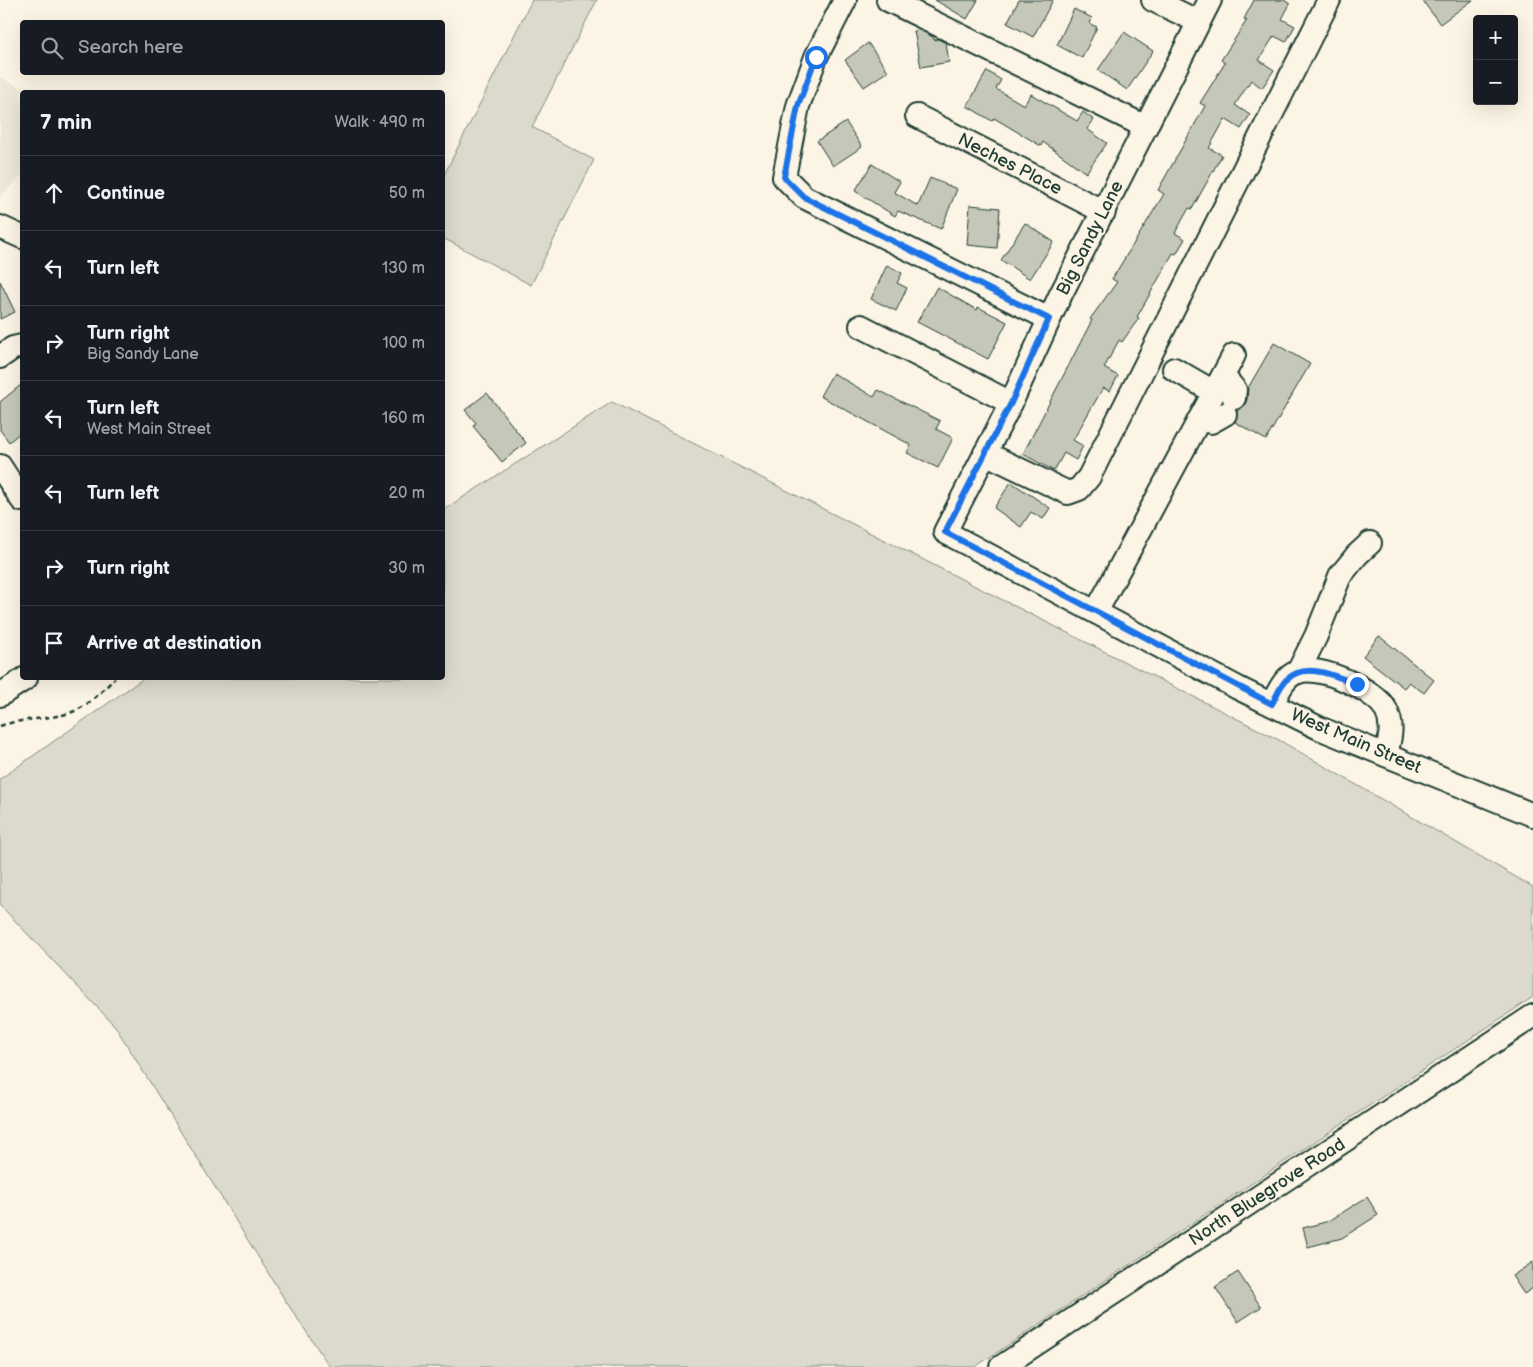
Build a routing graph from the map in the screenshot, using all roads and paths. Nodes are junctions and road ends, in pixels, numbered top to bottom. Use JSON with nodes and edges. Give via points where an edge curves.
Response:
{"nodes":[{"id":1,"x":845,"y":0,"type":"edge"},
{"id":2,"x":888,"y":0,"type":"edge"},
{"id":3,"x":1153,"y":0,"type":"edge"},
{"id":4,"x":1210,"y":0,"type":"edge"},
{"id":5,"x":1329,"y":0,"type":"edge"},
{"id":6,"x":1199,"y":22,"type":"junction"},
{"id":7,"x":917,"y":116,"type":"dead end"},
{"id":8,"x":1146,"y":127,"type":"junction"},
{"id":9,"x":1104,"y":212,"type":"junction"},
{"id":10,"x":0,"y":227,"type":"edge"},
{"id":11,"x":20,"y":236,"type":"edge"},
{"id":12,"x":1049,"y":319,"type":"junction"},
{"id":13,"x":860,"y":326,"type":"dead end"},
{"id":14,"x":20,"y":346,"type":"edge"},
{"id":15,"x":1234,"y":356,"type":"dead end"},
{"id":16,"x":0,"y":357,"type":"edge"},
{"id":17,"x":1174,"y":369,"type":"dead end"},
{"id":18,"x":1224,"y":395,"type":"junction"},
{"id":19,"x":1011,"y":403,"type":"junction"},
{"id":20,"x":985,"y":453,"type":"junction"},
{"id":21,"x":0,"y":466,"type":"edge"},
{"id":22,"x":20,"y":497,"type":"edge"},
{"id":23,"x":945,"y":532,"type":"joint"},
{"id":24,"x":1370,"y":543,"type":"dead end"},
{"id":25,"x":1096,"y":612,"type":"junction"},
{"id":26,"x":1298,"y":672,"type":"junction"},
{"id":27,"x":23,"y":680,"type":"edge"},
{"id":28,"x":113,"y":680,"type":"edge"},
{"id":29,"x":0,"y":695,"type":"edge"},
{"id":30,"x":1272,"y":704,"type":"junction"},
{"id":31,"x":0,"y":726,"type":"edge"},
{"id":32,"x":1386,"y":754,"type":"junction"},
{"id":33,"x":1533,"y":815,"type":"edge"},
{"id":34,"x":1533,"y":1016,"type":"edge"},
{"id":35,"x":1001,"y":1367,"type":"edge"}],
"edges":[{"from":1,"to":12,"type":"street","via":[[816,57],[798,106],[784,177],[804,197]]},
{"from":2,"to":8,"type":"street"},
{"from":3,"to":6,"type":"street"},
{"from":4,"to":6,"type":"street","name":"Big Sandy Lane"},
{"from":5,"to":20,"type":"street","via":[[1089,477],[1079,489],[1068,493]]},
{"from":6,"to":8,"type":"street","name":"Big Sandy Lane"},
{"from":7,"to":9,"type":"street","name":"Neches Place"},
{"from":8,"to":9,"type":"street","name":"Big Sandy Lane"},
{"from":9,"to":12,"type":"street","name":"Big Sandy Lane"},
{"from":10,"to":11,"type":"street"},
{"from":12,"to":19,"type":"street","name":"Big Sandy Lane"},
{"from":13,"to":19,"type":"street"},
{"from":14,"to":16,"type":"street"},
{"from":15,"to":18,"type":"street"},
{"from":17,"to":18,"type":"street"},
{"from":18,"to":25,"type":"street","via":[[1198,420]]},
{"from":19,"to":20,"type":"street","name":"Big Sandy Lane"},
{"from":20,"to":23,"type":"street","name":"Big Sandy Lane"},
{"from":21,"to":22,"type":"street"},
{"from":23,"to":25,"type":"street","name":"West Main Street"},
{"from":24,"to":26,"type":"street","via":[[1340,576]]},
{"from":25,"to":30,"type":"street","name":"West Main Street"},
{"from":26,"to":30,"type":"street","via":[[1284,681]]},
{"from":26,"to":32,"type":"street","via":[[1321,672],[1357,684],[1385,708],[1392,730]]},
{"from":27,"to":29,"type":"street"},
{"from":28,"to":31,"type":"path","via":[[95,697],[70,713],[29,718]]},
{"from":30,"to":32,"type":"street","name":"West Main Street","via":[[1319,728]]},
{"from":32,"to":33,"type":"street","name":"West Main Street"},
{"from":34,"to":35,"type":"street","name":"North Bluegrove Road"}]}
